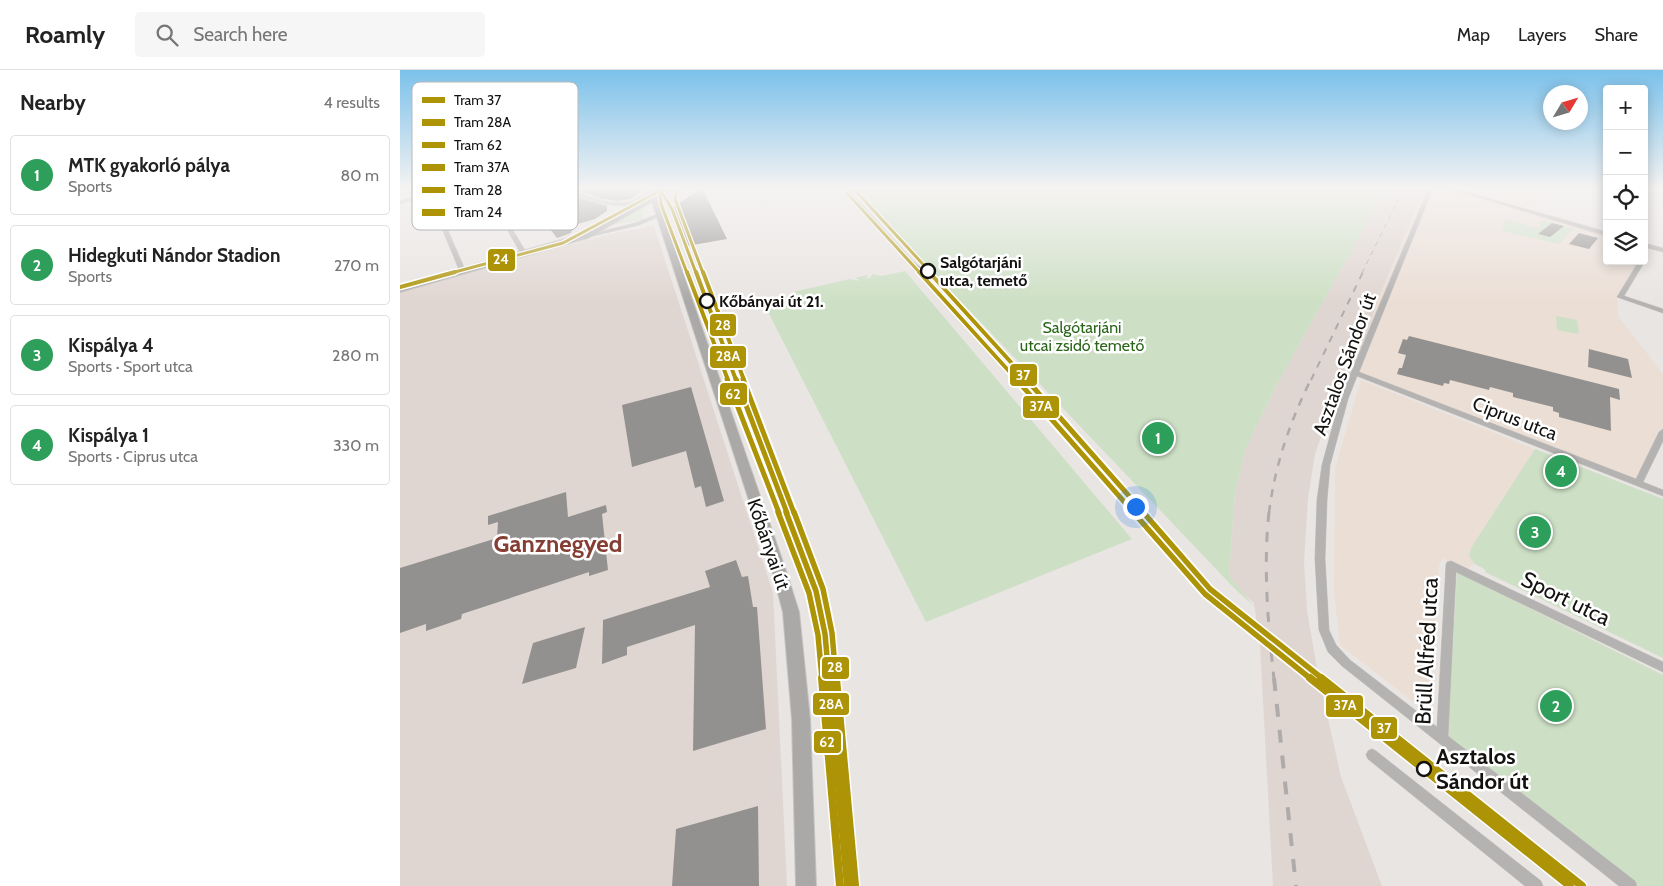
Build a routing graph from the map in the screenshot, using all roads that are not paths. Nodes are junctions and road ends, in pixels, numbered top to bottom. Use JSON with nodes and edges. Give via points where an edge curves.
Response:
{"nodes":[{"id":1,"x":600,"y":226,"type":"edge"},
{"id":2,"x":628,"y":226,"type":"edge"},
{"id":3,"x":663,"y":226,"type":"edge"},
{"id":4,"x":879,"y":226,"type":"edge"},
{"id":5,"x":1415,"y":226,"type":"edge"},
{"id":6,"x":1580,"y":226,"type":"edge"},
{"id":7,"x":615,"y":229,"type":"junction"},
{"id":8,"x":446,"y":230,"type":"edge"},
{"id":9,"x":510,"y":230,"type":"edge"},
{"id":10,"x":594,"y":230,"type":"junction"},
{"id":11,"x":604,"y":232,"type":"junction"},
{"id":12,"x":1603,"y":233,"type":"edge"},
{"id":13,"x":585,"y":236,"type":"junction"},
{"id":14,"x":1648,"y":248,"type":"edge"},
{"id":15,"x":1663,"y":250,"type":"edge"},
{"id":16,"x":523,"y":252,"type":"junction"},
{"id":17,"x":1640,"y":265,"type":"edge"},
{"id":18,"x":462,"y":270,"type":"junction"},
{"id":19,"x":928,"y":276,"type":"dead end"},
{"id":20,"x":400,"y":284,"type":"edge"},
{"id":21,"x":400,"y":289,"type":"edge"},
{"id":22,"x":1620,"y":297,"type":"joint"},
{"id":23,"x":1663,"y":311,"type":"edge"},
{"id":24,"x":1355,"y":373,"type":"junction"},
{"id":25,"x":1663,"y":432,"type":"edge"},
{"id":26,"x":1638,"y":484,"type":"junction"},
{"id":27,"x":1663,"y":493,"type":"edge"},
{"id":28,"x":1451,"y":565,"type":"joint"},
{"id":29,"x":1663,"y":667,"type":"edge"},
{"id":30,"x":1442,"y":739,"type":"junction"},
{"id":31,"x":1372,"y":755,"type":"dead end"},
{"id":32,"x":806,"y":886,"type":"edge"},
{"id":33,"x":1536,"y":886,"type":"edge"},
{"id":34,"x":1630,"y":886,"type":"edge"}],
"edges":[{"from":1,"to":10,"type":"main road"},
{"from":2,"to":7,"type":"street"},
{"from":3,"to":32,"type":"main road","name":"Kőbányai út","via":[[791,612],[801,719]]},
{"from":4,"to":19,"type":"street"},
{"from":5,"to":24,"type":"street","name":"Asztalos Sándor út"},
{"from":6,"to":12,"type":"street"},
{"from":7,"to":10,"type":"street"},
{"from":7,"to":11,"type":"street"},
{"from":8,"to":18,"type":"street"},
{"from":9,"to":16,"type":"street"},
{"from":10,"to":11,"type":"street"},
{"from":10,"to":13,"type":"main road"},
{"from":10,"to":16,"type":"main road"},
{"from":11,"to":13,"type":"street"},
{"from":13,"to":18,"type":"main road"},
{"from":14,"to":15,"type":"street"},
{"from":16,"to":18,"type":"main road"},
{"from":17,"to":22,"type":"street"},
{"from":18,"to":20,"type":"main road"},
{"from":18,"to":21,"type":"main road"},
{"from":22,"to":23,"type":"street"},
{"from":24,"to":26,"type":"street","name":"Ciprus utca"},
{"from":24,"to":30,"type":"street","name":"Asztalos Sándor út","via":[[1344,399],[1328,459],[1322,500],[1320,559],[1324,630],[1331,648],[1346,663]]},
{"from":25,"to":26,"type":"street"},
{"from":26,"to":27,"type":"street","name":"Ciprus utca"},
{"from":28,"to":29,"type":"street","name":"Sport utca"},
{"from":28,"to":30,"type":"street","name":"Brüll Alfréd utca"},
{"from":30,"to":34,"type":"street"},
{"from":31,"to":33,"type":"street"}]}
